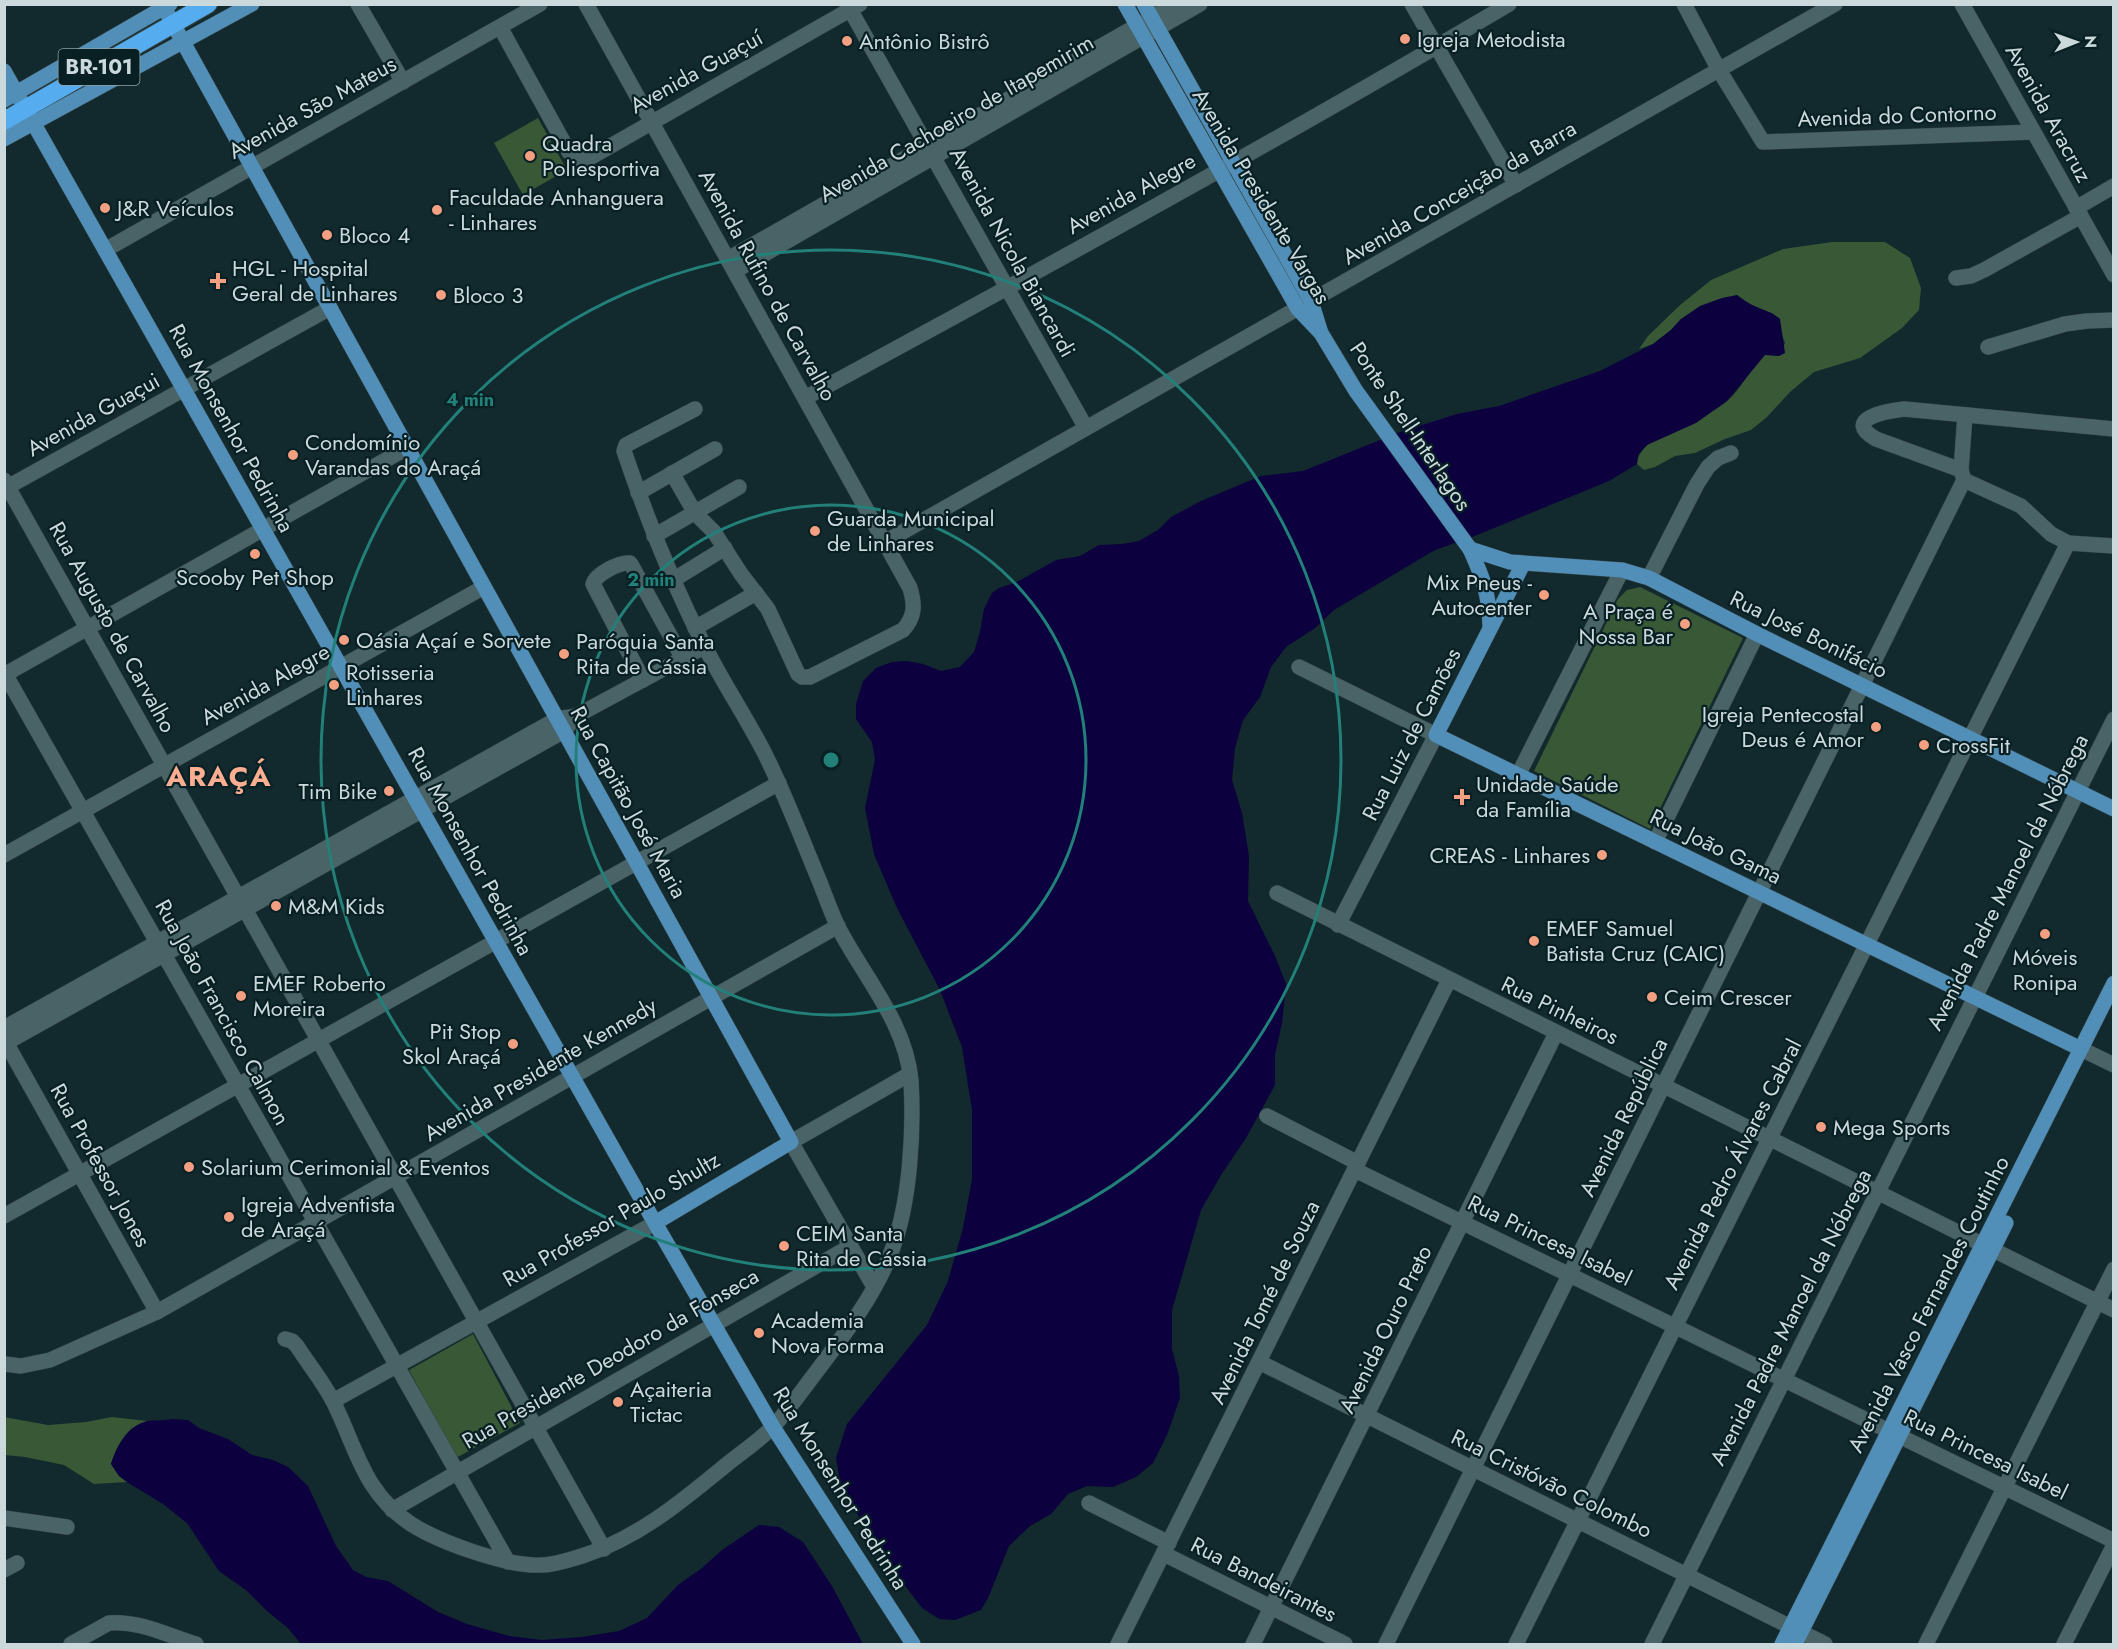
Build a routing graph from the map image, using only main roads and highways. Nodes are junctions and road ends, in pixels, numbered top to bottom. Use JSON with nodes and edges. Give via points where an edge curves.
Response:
{"nodes":[{"id":1,"x":208,"y":4,"type":"edge"},
{"id":2,"x":252,"y":4,"type":"edge"},
{"id":3,"x":1125,"y":4,"type":"edge"},
{"id":4,"x":165,"y":6,"type":"edge"},
{"id":5,"x":1147,"y":23,"type":"edge"},
{"id":6,"x":173,"y":25,"type":"junction"},
{"id":7,"x":183,"y":42,"type":"junction"},
{"id":8,"x":4,"y":70,"type":"edge"},
{"id":9,"x":20,"y":106,"type":"edge"},
{"id":10,"x":4,"y":121,"type":"edge"},
{"id":11,"x":4,"y":140,"type":"edge"},
{"id":12,"x":1321,"y":333,"type":"joint"},
{"id":13,"x":1467,"y":547,"type":"junction"},
{"id":14,"x":1522,"y":564,"type":"junction"},
{"id":15,"x":1490,"y":629,"type":"junction"},
{"id":16,"x":1436,"y":735,"type":"joint"},
{"id":17,"x":2114,"y":809,"type":"edge"},
{"id":18,"x":2114,"y":983,"type":"edge"},
{"id":19,"x":2114,"y":1006,"type":"edge"},
{"id":20,"x":2086,"y":1051,"type":"junction"},
{"id":21,"x":791,"y":1142,"type":"joint"},
{"id":22,"x":655,"y":1223,"type":"junction"},
{"id":23,"x":1796,"y":1635,"type":"edge"},
{"id":24,"x":914,"y":1644,"type":"edge"},
{"id":25,"x":1782,"y":1644,"type":"edge"}],
"edges":[{"from":1,"to":6,"type":"highway","number":"BR-101"},
{"from":2,"to":7,"type":"main road"},
{"from":3,"to":5,"type":"main road","name":"Avenida Presidente Vargas"},
{"from":4,"to":6,"type":"main road","name":"Rua Capitão José Maria"},
{"from":4,"to":9,"type":"main road"},
{"from":5,"to":12,"type":"main road","name":"Avenida Presidente Vargas"},
{"from":6,"to":7,"type":"main road","name":"Rua Capitão José Maria"},
{"from":6,"to":9,"type":"highway","number":"BR-101"},
{"from":7,"to":9,"type":"main road"},
{"from":7,"to":21,"type":"main road","name":"Rua Capitão José Maria"},
{"from":8,"to":9,"type":"main road","name":"Rua Monsenhor Pedrinha"},
{"from":9,"to":10,"type":"highway","number":"BR-101"},
{"from":9,"to":11,"type":"main road"},
{"from":9,"to":22,"type":"main road","name":"Rua Monsenhor Pedrinha","via":[[105,249]]},
{"from":12,"to":13,"type":"main road","name":"Ponte Shell-Interlagos","via":[[1356,391]]},
{"from":13,"to":14,"type":"main road","name":"Rua José Bonifácio"},
{"from":13,"to":15,"type":"main road","name":"Ponte Shell-Interlagos","via":[[1489,599]]},
{"from":14,"to":15,"type":"main road","name":"Rua Luiz de Camões"},
{"from":14,"to":17,"type":"main road","name":"Rua José Bonifácio","via":[[1622,570],[1649,578]]},
{"from":15,"to":16,"type":"main road","name":"Rua Luiz de Camões"},
{"from":16,"to":20,"type":"main road","name":"Rua João Gama"},
{"from":18,"to":20,"type":"main road","name":"Avenida Vasco Fernandes Coutinho"},
{"from":19,"to":20,"type":"main road","name":"Avenida Vasco Fernandes Coutinho"},
{"from":20,"to":23,"type":"main road","name":"Avenida Vasco Fernandes Coutinho"},
{"from":21,"to":22,"type":"main road","name":"Rua Professor Paulo Shultz"},
{"from":22,"to":24,"type":"main road","name":"Rua Monsenhor Pedrinha","via":[[773,1427]]},
{"from":23,"to":25,"type":"main road","name":"Avenida Vasco Fernandes Coutinho"}]}
